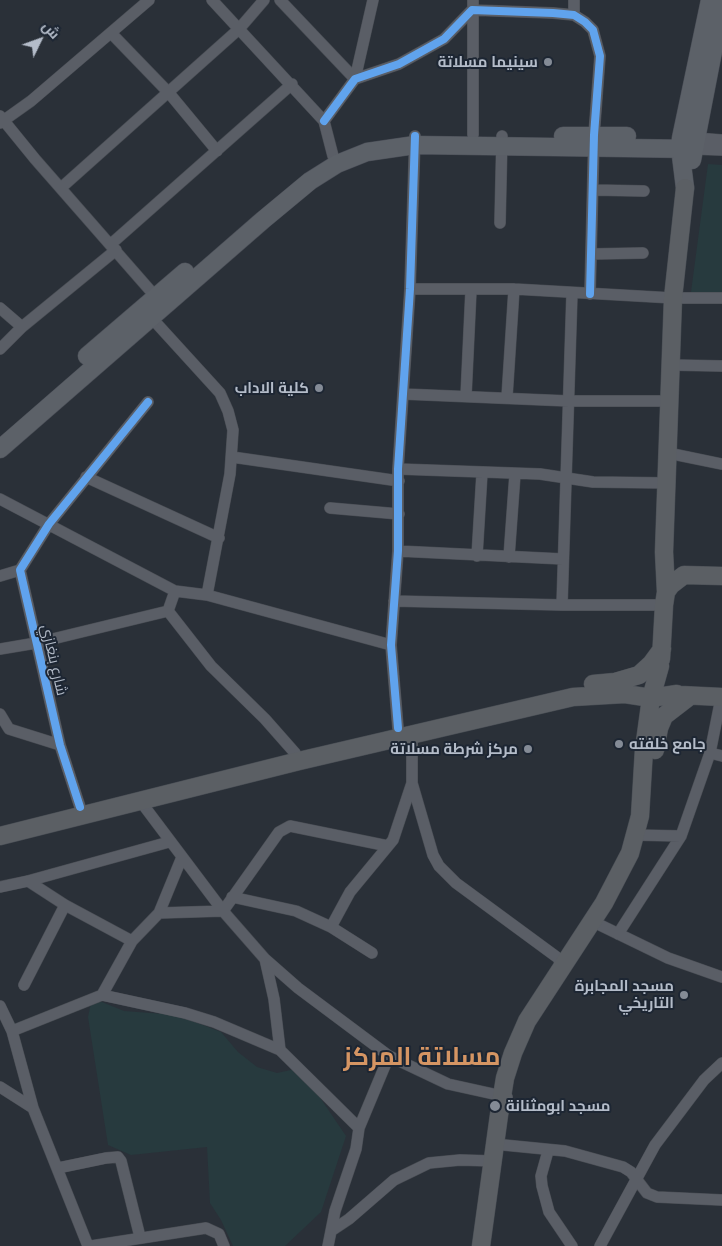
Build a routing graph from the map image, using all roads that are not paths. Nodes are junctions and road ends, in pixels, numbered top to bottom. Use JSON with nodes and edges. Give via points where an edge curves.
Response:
{"nodes":[{"id":1,"x":149,"y":0,"type":"edge"},
{"id":2,"x":212,"y":0,"type":"edge"},
{"id":3,"x":264,"y":0,"type":"edge"},
{"id":4,"x":280,"y":0,"type":"edge"},
{"id":5,"x":373,"y":0,"type":"edge"},
{"id":6,"x":574,"y":0,"type":"edge"},
{"id":7,"x":710,"y":0,"type":"edge"},
{"id":8,"x":472,"y":5,"type":"edge"},
{"id":9,"x":722,"y":5,"type":"edge"},
{"id":10,"x":574,"y":15,"type":"junction"},
{"id":11,"x":239,"y":30,"type":"junction"},
{"id":12,"x":112,"y":34,"type":"junction"},
{"id":13,"x":355,"y":79,"type":"junction"},
{"id":14,"x":292,"y":84,"type":"junction"},
{"id":15,"x":168,"y":93,"type":"junction"},
{"id":16,"x":1,"y":120,"type":"edge"},
{"id":17,"x":324,"y":121,"type":"junction"},
{"id":18,"x":473,"y":135,"type":"junction"},
{"id":19,"x":415,"y":140,"type":"junction"},
{"id":20,"x":502,"y":140,"type":"junction"},
{"id":21,"x":722,"y":140,"type":"edge"},
{"id":22,"x":594,"y":142,"type":"junction"},
{"id":23,"x":688,"y":143,"type":"junction"},
{"id":24,"x":217,"y":150,"type":"junction"},
{"id":25,"x":722,"y":150,"type":"edge"},
{"id":26,"x":333,"y":156,"type":"junction"},
{"id":27,"x":62,"y":187,"type":"junction"},
{"id":28,"x":685,"y":188,"type":"joint"},
{"id":29,"x":594,"y":190,"type":"junction"},
{"id":30,"x":644,"y":191,"type":"dead end"},
{"id":31,"x":500,"y":223,"type":"dead end"},
{"id":32,"x":114,"y":247,"type":"junction"},
{"id":33,"x":643,"y":253,"type":"dead end"},
{"id":34,"x":592,"y":254,"type":"junction"},
{"id":35,"x":410,"y":289,"type":"junction"},
{"id":36,"x":514,"y":289,"type":"junction"},
{"id":37,"x":472,"y":290,"type":"junction"},
{"id":38,"x":572,"y":293,"type":"junction"},
{"id":39,"x":590,"y":294,"type":"junction"},
{"id":40,"x":673,"y":298,"type":"junction"},
{"id":41,"x":722,"y":298,"type":"edge"},
{"id":42,"x":149,"y":306,"type":"junction"},
{"id":43,"x":0,"y":308,"type":"edge"},
{"id":44,"x":22,"y":327,"type":"junction"},
{"id":45,"x":0,"y":348,"type":"edge"},
{"id":46,"x":672,"y":365,"type":"junction"},
{"id":47,"x":722,"y":366,"type":"edge"},
{"id":48,"x":403,"y":394,"type":"junction"},
{"id":49,"x":466,"y":396,"type":"junction"},
{"id":50,"x":507,"y":397,"type":"junction"},
{"id":51,"x":568,"y":401,"type":"junction"},
{"id":52,"x":671,"y":401,"type":"junction"},
{"id":53,"x":148,"y":402,"type":"dead end"},
{"id":54,"x":0,"y":432,"type":"edge"},
{"id":55,"x":0,"y":449,"type":"edge"},
{"id":56,"x":668,"y":453,"type":"junction"},
{"id":57,"x":232,"y":457,"type":"junction"},
{"id":58,"x":722,"y":464,"type":"edge"},
{"id":59,"x":482,"y":473,"type":"junction"},
{"id":60,"x":516,"y":474,"type":"junction"},
{"id":61,"x":399,"y":475,"type":"junction"},
{"id":62,"x":86,"y":477,"type":"junction"},
{"id":63,"x":567,"y":478,"type":"junction"},
{"id":64,"x":668,"y":484,"type":"junction"},
{"id":65,"x":2,"y":496,"type":"edge"},
{"id":66,"x":330,"y":508,"type":"dead end"},
{"id":67,"x":399,"y":514,"type":"junction"},
{"id":68,"x":49,"y":524,"type":"junction"},
{"id":69,"x":219,"y":538,"type":"junction"},
{"id":70,"x":398,"y":550,"type":"junction"},
{"id":71,"x":664,"y":552,"type":"junction"},
{"id":72,"x":478,"y":556,"type":"junction"},
{"id":73,"x":509,"y":557,"type":"junction"},
{"id":74,"x":563,"y":559,"type":"junction"},
{"id":75,"x":20,"y":570,"type":"junction"},
{"id":76,"x":717,"y":572,"type":"edge"},
{"id":77,"x":684,"y":575,"type":"junction"},
{"id":78,"x":0,"y":576,"type":"edge"},
{"id":79,"x":175,"y":591,"type":"junction"},
{"id":80,"x":207,"y":594,"type":"junction"},
{"id":81,"x":665,"y":598,"type":"junction"},
{"id":82,"x":394,"y":601,"type":"junction"},
{"id":83,"x":562,"y":606,"type":"junction"},
{"id":84,"x":168,"y":611,"type":"junction"},
{"id":85,"x":36,"y":643,"type":"junction"},
{"id":86,"x":391,"y":645,"type":"junction"},
{"id":87,"x":0,"y":649,"type":"edge"},
{"id":88,"x":662,"y":649,"type":"junction"},
{"id":89,"x":660,"y":666,"type":"junction"},
{"id":90,"x":684,"y":695,"type":"junction"},
{"id":91,"x":651,"y":698,"type":"junction"},
{"id":92,"x":722,"y":698,"type":"edge"},
{"id":93,"x":0,"y":714,"type":"edge"},
{"id":94,"x":479,"y":715,"type":"junction"},
{"id":95,"x":5,"y":730,"type":"edge"},
{"id":96,"x":405,"y":732,"type":"junction"},
{"id":97,"x":60,"y":745,"type":"junction"},
{"id":98,"x":710,"y":753,"type":"junction"},
{"id":99,"x":722,"y":756,"type":"edge"},
{"id":100,"x":297,"y":757,"type":"junction"},
{"id":101,"x":412,"y":783,"type":"junction"},
{"id":102,"x":141,"y":802,"type":"junction"},
{"id":103,"x":80,"y":807,"type":"junction"},
{"id":104,"x":0,"y":828,"type":"edge"},
{"id":105,"x":641,"y":835,"type":"junction"},
{"id":106,"x":0,"y":836,"type":"edge"},
{"id":107,"x":681,"y":836,"type":"junction"},
{"id":108,"x":169,"y":842,"type":"junction"},
{"id":109,"x":388,"y":846,"type":"junction"},
{"id":110,"x":182,"y":858,"type":"junction"},
{"id":111,"x":28,"y":881,"type":"junction"},
{"id":112,"x":0,"y":887,"type":"edge"},
{"id":113,"x":232,"y":897,"type":"junction"},
{"id":114,"x":65,"y":905,"type":"junction"},
{"id":115,"x":223,"y":911,"type":"junction"},
{"id":116,"x":159,"y":913,"type":"junction"},
{"id":117,"x":600,"y":925,"type":"junction"},
{"id":118,"x":330,"y":927,"type":"junction"},
{"id":119,"x":618,"y":934,"type":"junction"},
{"id":120,"x":132,"y":941,"type":"junction"},
{"id":121,"x":372,"y":953,"type":"dead end"},
{"id":122,"x":265,"y":959,"type":"junction"},
{"id":123,"x":564,"y":971,"type":"junction"},
{"id":124,"x":722,"y":976,"type":"edge"},
{"id":125,"x":24,"y":986,"type":"dead end"},
{"id":126,"x":102,"y":994,"type":"junction"},
{"id":127,"x":0,"y":1006,"type":"edge"},
{"id":128,"x":12,"y":1031,"type":"junction"},
{"id":129,"x":280,"y":1050,"type":"junction"},
{"id":130,"x":389,"y":1056,"type":"junction"},
{"id":131,"x":722,"y":1063,"type":"edge"},
{"id":132,"x":0,"y":1087,"type":"edge"},
{"id":133,"x":506,"y":1097,"type":"junction"},
{"id":134,"x":33,"y":1108,"type":"junction"},
{"id":135,"x":359,"y":1128,"type":"junction"},
{"id":136,"x":504,"y":1145,"type":"junction"},
{"id":137,"x":548,"y":1151,"type":"junction"},
{"id":138,"x":494,"y":1161,"type":"junction"},
{"id":139,"x":58,"y":1168,"type":"junction"},
{"id":140,"x":636,"y":1178,"type":"junction"},
{"id":141,"x":722,"y":1200,"type":"edge"},
{"id":142,"x":331,"y":1231,"type":"junction"},
{"id":143,"x":140,"y":1237,"type":"junction"},
{"id":144,"x":158,"y":1241,"type":"edge"},
{"id":145,"x":90,"y":1246,"type":"edge"},
{"id":146,"x":224,"y":1246,"type":"edge"},
{"id":147,"x":328,"y":1246,"type":"edge"},
{"id":148,"x":481,"y":1246,"type":"edge"},
{"id":149,"x":490,"y":1246,"type":"edge"},
{"id":150,"x":572,"y":1246,"type":"edge"},
{"id":151,"x":600,"y":1246,"type":"edge"}],
"edges":[{"from":1,"to":12,"type":"street"},
{"from":2,"to":11,"type":"street"},
{"from":3,"to":11,"type":"street"},
{"from":4,"to":13,"type":"street"},
{"from":5,"to":13,"type":"street"},
{"from":6,"to":10,"type":"street"},
{"from":7,"to":23,"type":"main road"},
{"from":8,"to":10,"type":"street"},
{"from":8,"to":13,"type":"street","via":[[444,39],[399,64]]},
{"from":8,"to":18,"type":"street"},
{"from":9,"to":23,"type":"main road"},
{"from":10,"to":22,"type":"street","via":[[593,30],[598,42],[600,56]]},
{"from":11,"to":14,"type":"street"},
{"from":11,"to":15,"type":"street"},
{"from":12,"to":15,"type":"street"},
{"from":12,"to":16,"type":"street","via":[[31,101]]},
{"from":13,"to":17,"type":"street"},
{"from":14,"to":17,"type":"street"},
{"from":14,"to":24,"type":"street"},
{"from":15,"to":24,"type":"street"},
{"from":15,"to":27,"type":"street"},
{"from":16,"to":27,"type":"street"},
{"from":17,"to":26,"type":"street"},
{"from":18,"to":19,"type":"main road"},
{"from":18,"to":20,"type":"main road"},
{"from":19,"to":20,"type":"main road"},
{"from":19,"to":26,"type":"main road","via":[[364,144]]},
{"from":19,"to":35,"type":"street"},
{"from":19,"to":42,"type":"main road","via":[[367,152],[324,172]]},
{"from":20,"to":22,"type":"main road"},
{"from":20,"to":31,"type":"street"},
{"from":21,"to":23,"type":"street"},
{"from":22,"to":23,"type":"main road"},
{"from":22,"to":29,"type":"street"},
{"from":23,"to":25,"type":"street"},
{"from":23,"to":28,"type":"main road"},
{"from":24,"to":32,"type":"street"},
{"from":26,"to":42,"type":"main road","via":[[304,174]]},
{"from":27,"to":32,"type":"street"},
{"from":28,"to":40,"type":"highway"},
{"from":29,"to":30,"type":"street"},
{"from":29,"to":34,"type":"street"},
{"from":32,"to":42,"type":"street"},
{"from":32,"to":44,"type":"street"},
{"from":33,"to":34,"type":"street"},
{"from":34,"to":39,"type":"street"},
{"from":35,"to":37,"type":"street"},
{"from":35,"to":48,"type":"street"},
{"from":36,"to":37,"type":"street"},
{"from":36,"to":38,"type":"street"},
{"from":36,"to":50,"type":"street"},
{"from":37,"to":49,"type":"street"},
{"from":38,"to":39,"type":"street"},
{"from":38,"to":51,"type":"street"},
{"from":39,"to":40,"type":"street"},
{"from":40,"to":41,"type":"street"},
{"from":40,"to":46,"type":"highway"},
{"from":42,"to":54,"type":"main road"},
{"from":42,"to":55,"type":"main road"},
{"from":42,"to":57,"type":"street","via":[[220,393],[233,430]]},
{"from":43,"to":44,"type":"street"},
{"from":44,"to":45,"type":"street"},
{"from":46,"to":47,"type":"street"},
{"from":46,"to":52,"type":"highway"},
{"from":48,"to":49,"type":"street"},
{"from":48,"to":61,"type":"street"},
{"from":49,"to":50,"type":"street"},
{"from":50,"to":51,"type":"street"},
{"from":51,"to":52,"type":"street"},
{"from":51,"to":63,"type":"street"},
{"from":52,"to":56,"type":"highway"},
{"from":53,"to":62,"type":"street"},
{"from":56,"to":58,"type":"street"},
{"from":56,"to":64,"type":"highway"},
{"from":57,"to":61,"type":"street"},
{"from":57,"to":69,"type":"street"},
{"from":59,"to":60,"type":"street"},
{"from":59,"to":61,"type":"street"},
{"from":59,"to":72,"type":"street"},
{"from":60,"to":63,"type":"street"},
{"from":60,"to":73,"type":"street"},
{"from":61,"to":67,"type":"street"},
{"from":62,"to":68,"type":"street"},
{"from":62,"to":69,"type":"street"},
{"from":63,"to":64,"type":"street"},
{"from":63,"to":74,"type":"street"},
{"from":64,"to":71,"type":"highway"},
{"from":65,"to":68,"type":"street"},
{"from":66,"to":67,"type":"street"},
{"from":67,"to":70,"type":"street"},
{"from":68,"to":75,"type":"street"},
{"from":68,"to":79,"type":"street"},
{"from":69,"to":80,"type":"street"},
{"from":70,"to":72,"type":"street"},
{"from":70,"to":82,"type":"street"},
{"from":71,"to":77,"type":"highway","via":[[674,568]]},
{"from":71,"to":81,"type":"highway"},
{"from":72,"to":73,"type":"street"},
{"from":73,"to":74,"type":"street"},
{"from":74,"to":83,"type":"street"},
{"from":75,"to":78,"type":"street"},
{"from":75,"to":85,"type":"street","name":"شارع بنغازي"},
{"from":76,"to":77,"type":"highway"},
{"from":77,"to":81,"type":"highway","via":[[671,584]]},
{"from":79,"to":80,"type":"street"},
{"from":79,"to":84,"type":"street"},
{"from":80,"to":86,"type":"street"},
{"from":81,"to":83,"type":"street"},
{"from":81,"to":88,"type":"highway"},
{"from":82,"to":83,"type":"street"},
{"from":82,"to":86,"type":"street"},
{"from":84,"to":85,"type":"street"},
{"from":84,"to":100,"type":"street","via":[[211,666],[265,719]]},
{"from":85,"to":87,"type":"street"},
{"from":85,"to":97,"type":"street","name":"شارع بنغازي"},
{"from":86,"to":96,"type":"street"},
{"from":88,"to":89,"type":"highway"},
{"from":88,"to":94,"type":"highway","via":[[644,671],[632,678],[572,687]]},
{"from":89,"to":90,"type":"highway","via":[[664,685]]},
{"from":89,"to":91,"type":"highway"},
{"from":90,"to":91,"type":"highway"},
{"from":90,"to":92,"type":"highway"},
{"from":90,"to":105,"type":"highway","via":[[667,712],[659,728],[651,808]]},
{"from":91,"to":94,"type":"highway","via":[[625,694],[573,698]]},
{"from":91,"to":105,"type":"highway","via":[[645,741]]},
{"from":92,"to":98,"type":"street"},
{"from":93,"to":95,"type":"street"},
{"from":94,"to":96,"type":"highway"},
{"from":95,"to":97,"type":"street"},
{"from":96,"to":100,"type":"highway"},
{"from":96,"to":101,"type":"street"},
{"from":97,"to":103,"type":"street","name":"شارع بنغازي"},
{"from":98,"to":99,"type":"street"},
{"from":98,"to":107,"type":"street"},
{"from":100,"to":102,"type":"highway"},
{"from":100,"to":103,"type":"highway"},
{"from":101,"to":109,"type":"street","via":[[401,820]]},
{"from":101,"to":123,"type":"street","via":[[439,866],[456,883],[552,953]]},
{"from":102,"to":106,"type":"highway"},
{"from":102,"to":108,"type":"street"},
{"from":103,"to":104,"type":"highway"},
{"from":105,"to":107,"type":"street"},
{"from":105,"to":117,"type":"highway","via":[[634,866]]},
{"from":105,"to":123,"type":"highway"},
{"from":107,"to":119,"type":"street"},
{"from":108,"to":110,"type":"street"},
{"from":108,"to":111,"type":"street"},
{"from":109,"to":113,"type":"street","via":[[290,826],[279,832]]},
{"from":109,"to":118,"type":"street","via":[[350,892]]},
{"from":110,"to":115,"type":"street"},
{"from":110,"to":116,"type":"street"},
{"from":111,"to":112,"type":"street"},
{"from":111,"to":114,"type":"street"},
{"from":113,"to":115,"type":"street"},
{"from":113,"to":118,"type":"street","via":[[296,911]]},
{"from":114,"to":120,"type":"street"},
{"from":114,"to":125,"type":"street"},
{"from":115,"to":116,"type":"street"},
{"from":115,"to":122,"type":"street"},
{"from":116,"to":120,"type":"street"},
{"from":117,"to":119,"type":"street"},
{"from":117,"to":123,"type":"highway"},
{"from":118,"to":121,"type":"street"},
{"from":119,"to":124,"type":"street","via":[[668,958]]},
{"from":120,"to":126,"type":"street"},
{"from":122,"to":129,"type":"street"},
{"from":122,"to":130,"type":"street","via":[[326,1010]]},
{"from":123,"to":133,"type":"highway","via":[[527,1021],[515,1045]]},
{"from":126,"to":128,"type":"street"},
{"from":126,"to":129,"type":"street","via":[[214,1022]]},
{"from":127,"to":128,"type":"street"},
{"from":128,"to":134,"type":"street"},
{"from":129,"to":135,"type":"street"},
{"from":130,"to":133,"type":"street","via":[[448,1084]]},
{"from":130,"to":135,"type":"street"},
{"from":131,"to":140,"type":"street","via":[[704,1080],[669,1126]]},
{"from":132,"to":134,"type":"street"},
{"from":133,"to":136,"type":"highway"},
{"from":133,"to":138,"type":"highway"},
{"from":134,"to":139,"type":"street"},
{"from":135,"to":142,"type":"street","via":[[356,1149]]},
{"from":136,"to":137,"type":"street"},
{"from":136,"to":149,"type":"highway"},
{"from":137,"to":140,"type":"street","via":[[565,1151],[623,1166]]},
{"from":137,"to":150,"type":"street","via":[[542,1186],[549,1212]]},
{"from":138,"to":142,"type":"street","via":[[429,1163],[394,1180]]},
{"from":138,"to":148,"type":"highway"},
{"from":139,"to":143,"type":"street","via":[[118,1157]]},
{"from":139,"to":145,"type":"street"},
{"from":140,"to":141,"type":"street","via":[[647,1193],[657,1197]]},
{"from":140,"to":151,"type":"street"},
{"from":142,"to":147,"type":"street"},
{"from":143,"to":144,"type":"street"},
{"from":143,"to":145,"type":"street"},
{"from":144,"to":146,"type":"street","via":[[210,1228],[219,1234]]}]}
